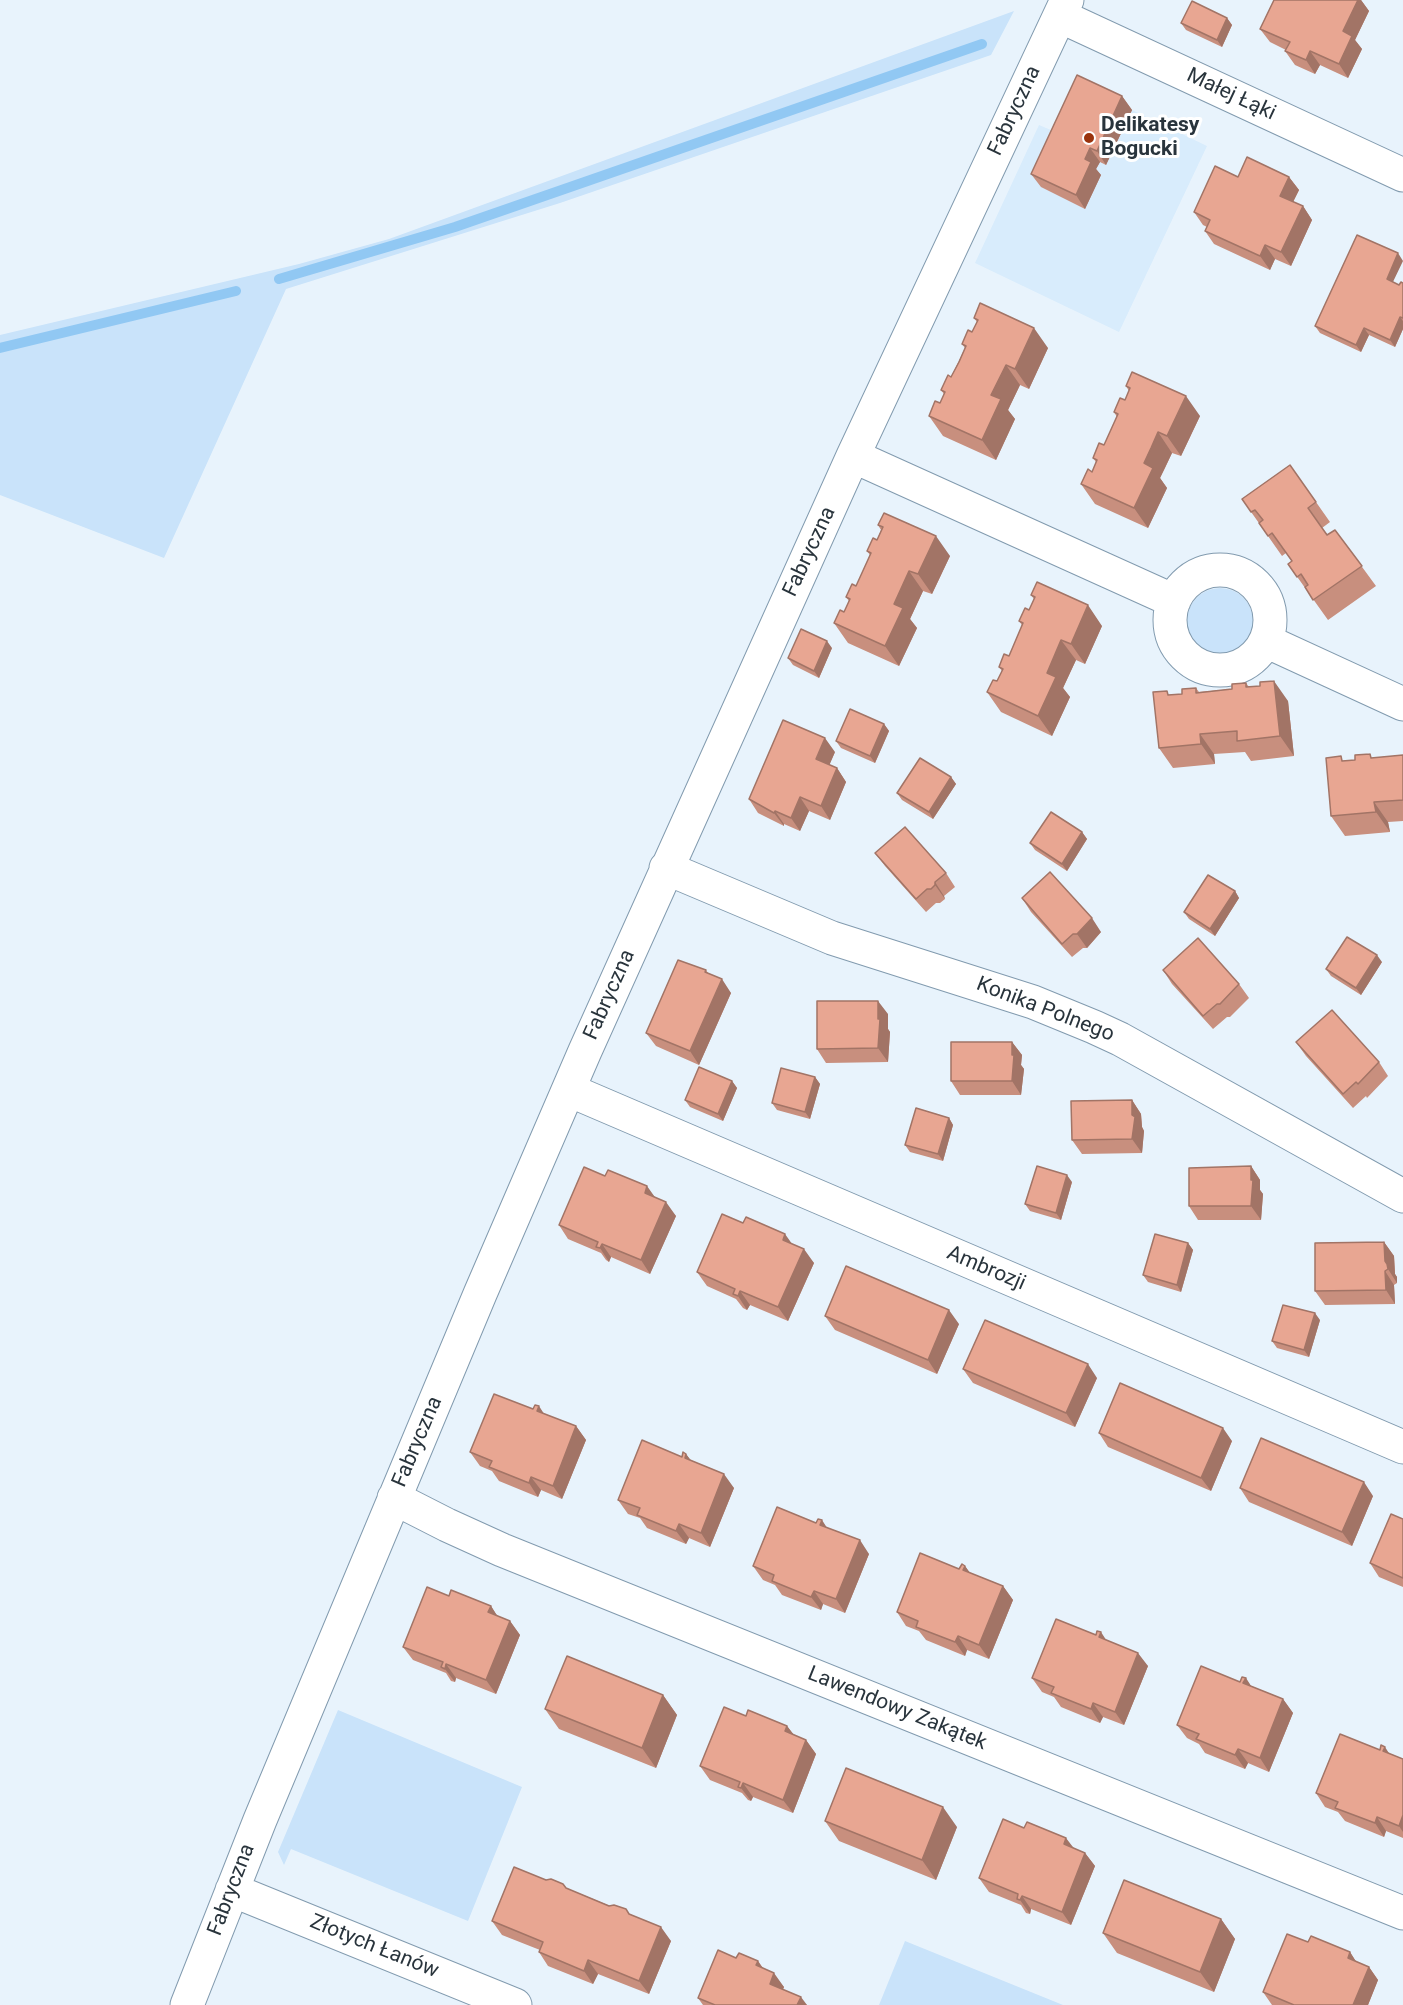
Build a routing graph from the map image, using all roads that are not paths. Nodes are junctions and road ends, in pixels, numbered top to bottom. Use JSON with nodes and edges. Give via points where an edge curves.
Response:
{"nodes":[{"id":1,"x":1063,"y":8,"type":"edge"},
{"id":2,"x":1403,"y":175,"type":"edge"},
{"id":3,"x":854,"y":456,"type":"junction"},
{"id":4,"x":1174,"y":601,"type":"junction"},
{"id":5,"x":1266,"y":641,"type":"junction"},
{"id":6,"x":1403,"y":704,"type":"edge"},
{"id":7,"x":666,"y":868,"type":"junction"},
{"id":8,"x":569,"y":1090,"type":"junction"},
{"id":9,"x":1403,"y":1196,"type":"edge"},
{"id":10,"x":1403,"y":1447,"type":"edge"},
{"id":11,"x":394,"y":1498,"type":"junction"},
{"id":12,"x":232,"y":1890,"type":"junction"},
{"id":13,"x":1403,"y":1913,"type":"edge"},
{"id":14,"x":187,"y":2005,"type":"edge"},
{"id":15,"x":515,"y":2005,"type":"edge"}],
"edges":[{"from":1,"to":2,"type":"street","name":"Małej Łąki"},
{"from":1,"to":3,"type":"street","name":"Fabryczna"},
{"from":3,"to":4,"type":"street"},
{"from":3,"to":7,"type":"street","name":"Fabryczna"},
{"from":4,"to":5,"type":"street","via":[[1171,632],[1187,658],[1200,666],[1215,670],[1245,664]]},
{"from":4,"to":5,"type":"street","via":[[1192,579],[1219,570],[1234,572],[1258,587],[1266,599],[1270,612]]},
{"from":5,"to":6,"type":"street"},
{"from":7,"to":8,"type":"street","name":"Fabryczna"},
{"from":7,"to":9,"type":"street","name":"Konika Polnego","via":[[832,938],[1023,998],[1094,1027]]},
{"from":8,"to":10,"type":"street","name":"Ambrozji"},
{"from":8,"to":11,"type":"street","name":"Fabryczna"},
{"from":11,"to":12,"type":"street","name":"Fabryczna"},
{"from":11,"to":13,"type":"street","name":"Lawendowy Zakątek","via":[[502,1550]]},
{"from":12,"to":14,"type":"street","name":"Fabryczna"},
{"from":12,"to":15,"type":"street","name":"Złotych Łanów"}]}
